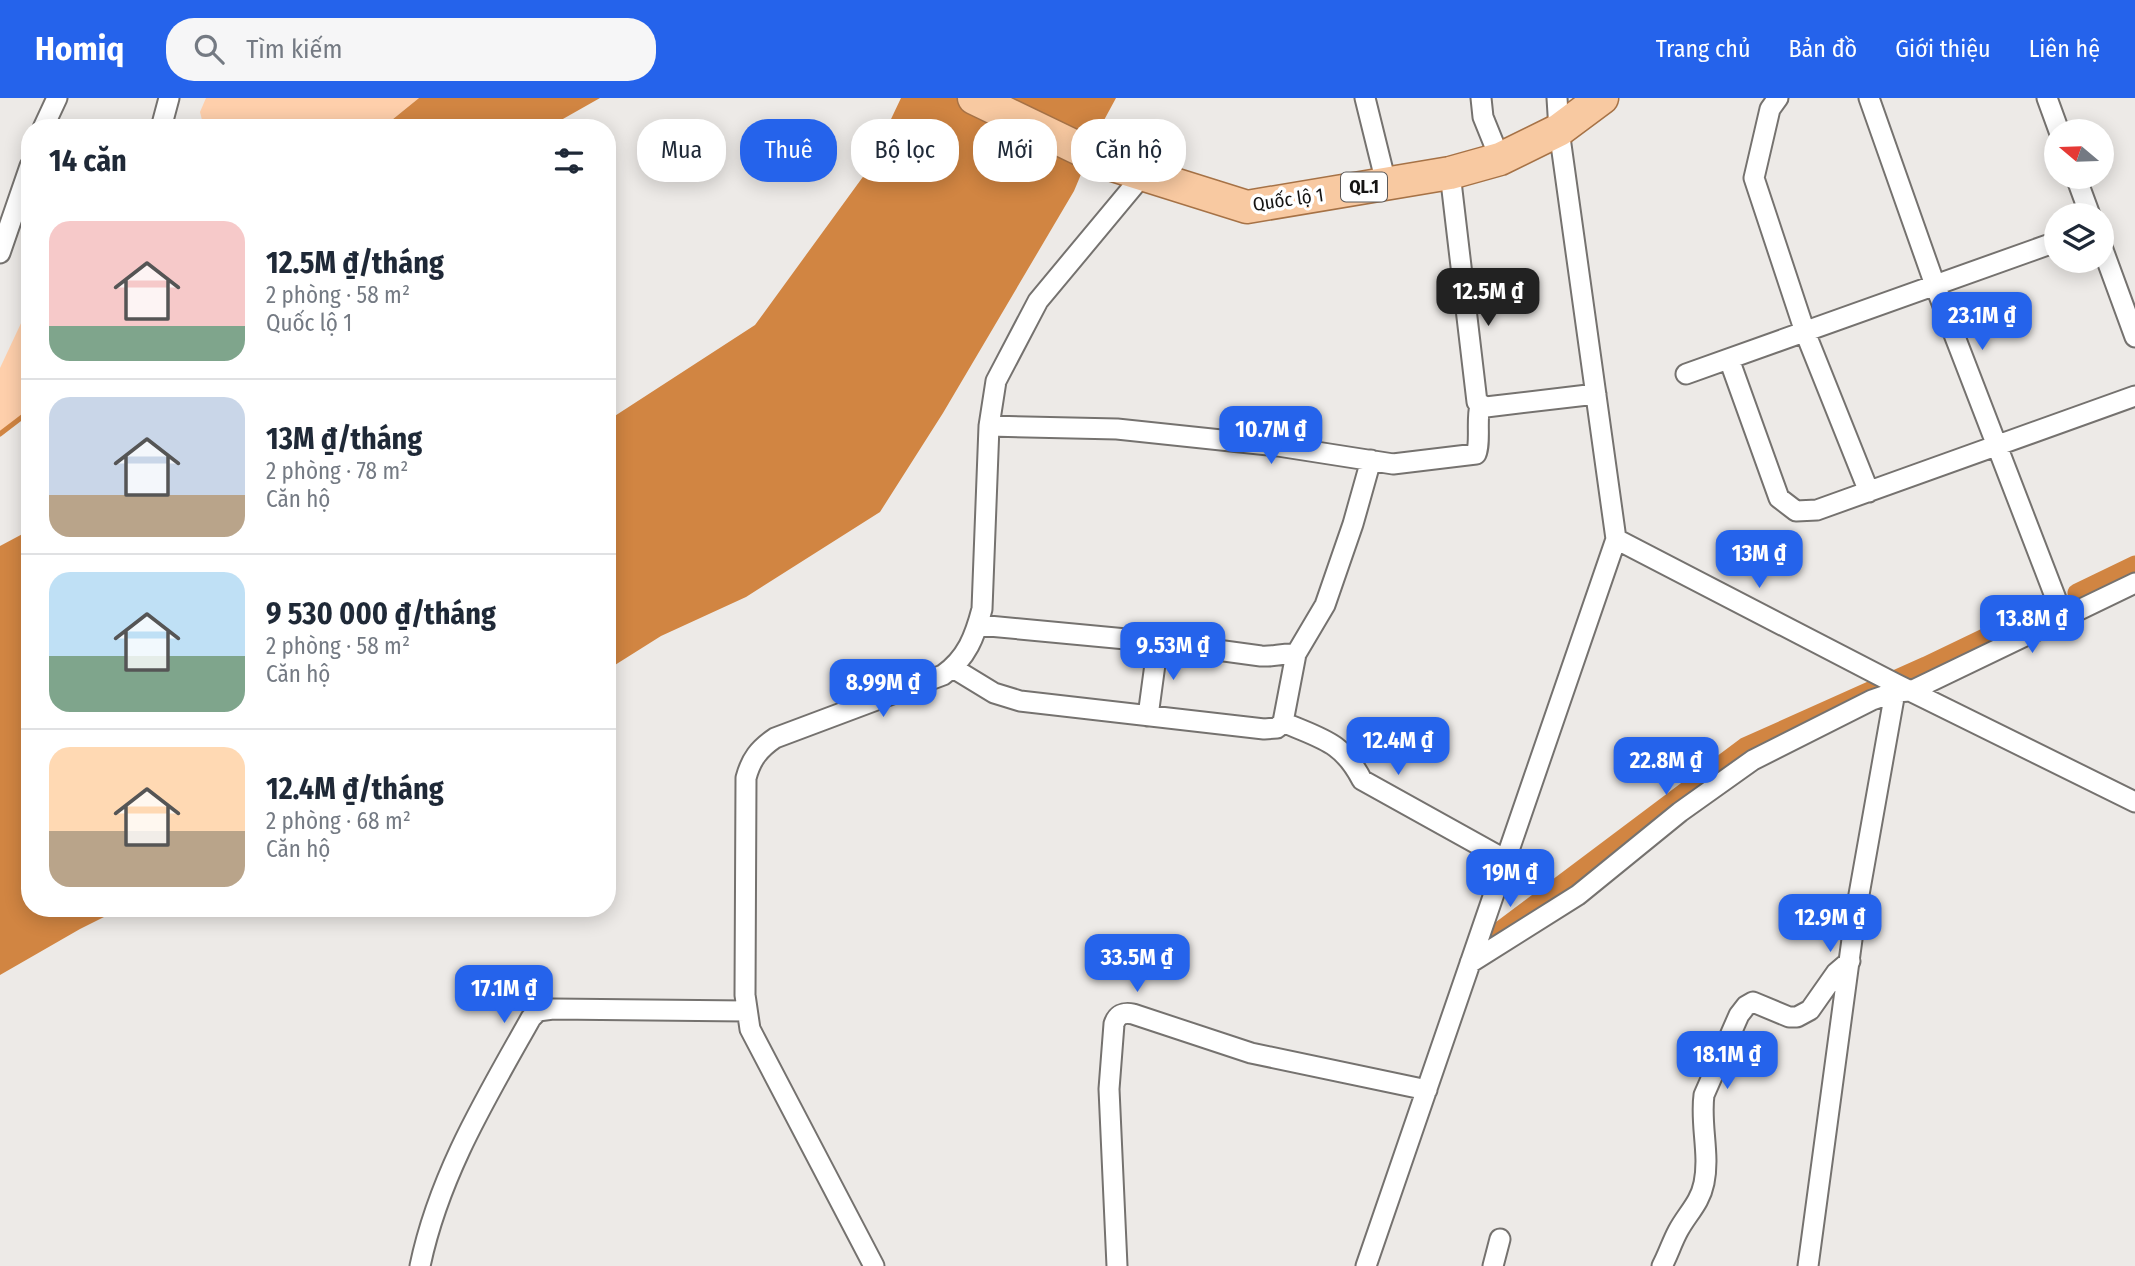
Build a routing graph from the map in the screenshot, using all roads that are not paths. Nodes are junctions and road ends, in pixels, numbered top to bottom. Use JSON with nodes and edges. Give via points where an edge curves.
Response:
{"nodes":[{"id":1,"x":57,"y":98,"type":"edge"},
{"id":2,"x":169,"y":98,"type":"edge"},
{"id":3,"x":974,"y":98,"type":"edge"},
{"id":4,"x":1365,"y":98,"type":"edge"},
{"id":5,"x":1481,"y":98,"type":"edge"},
{"id":6,"x":1557,"y":98,"type":"edge"},
{"id":7,"x":1602,"y":98,"type":"edge"},
{"id":8,"x":1778,"y":98,"type":"edge"},
{"id":9,"x":1870,"y":98,"type":"edge"},
{"id":10,"x":2047,"y":98,"type":"edge"},
{"id":11,"x":47,"y":119,"type":"edge"},
{"id":12,"x":163,"y":119,"type":"edge"},
{"id":13,"x":2055,"y":119,"type":"edge"},
{"id":14,"x":1559,"y":130,"type":"junction"},
{"id":15,"x":1071,"y":144,"type":"edge"},
{"id":16,"x":1500,"y":159,"type":"junction"},
{"id":17,"x":1450,"y":173,"type":"junction"},
{"id":18,"x":1119,"y":182,"type":"edge"},
{"id":19,"x":1167,"y":182,"type":"edge"},
{"id":20,"x":1386,"y":183,"type":"junction"},
{"id":21,"x":21,"y":204,"type":"edge"},
{"id":22,"x":2044,"y":246,"type":"edge"},
{"id":23,"x":0,"y":253,"type":"edge"},
{"id":24,"x":2112,"y":273,"type":"edge"},
{"id":25,"x":1935,"y":285,"type":"junction"},
{"id":26,"x":1805,"y":331,"type":"junction"},
{"id":27,"x":2135,"y":337,"type":"edge"},
{"id":28,"x":1729,"y":359,"type":"junction"},
{"id":29,"x":1686,"y":374,"type":"dead end"},
{"id":30,"x":1596,"y":394,"type":"junction"},
{"id":31,"x":2135,"y":396,"type":"edge"},
{"id":32,"x":1480,"y":405,"type":"junction"},
{"id":33,"x":989,"y":426,"type":"junction"},
{"id":34,"x":1996,"y":447,"type":"junction"},
{"id":35,"x":1371,"y":460,"type":"junction"},
{"id":36,"x":1869,"y":492,"type":"junction"},
{"id":37,"x":1616,"y":538,"type":"junction"},
{"id":38,"x":2135,"y":583,"type":"edge"},
{"id":39,"x":2063,"y":617,"type":"junction"},
{"id":40,"x":978,"y":625,"type":"junction"},
{"id":41,"x":1158,"y":642,"type":"junction"},
{"id":42,"x":1296,"y":654,"type":"junction"},
{"id":43,"x":953,"y":668,"type":"junction"},
{"id":44,"x":1896,"y":686,"type":"junction"},
{"id":45,"x":1148,"y":716,"type":"junction"},
{"id":46,"x":1283,"y":722,"type":"junction"},
{"id":47,"x":2135,"y":802,"type":"edge"},
{"id":48,"x":1506,"y":860,"type":"junction"},
{"id":49,"x":1850,"y":961,"type":"junction"},
{"id":50,"x":1470,"y":963,"type":"junction"},
{"id":51,"x":746,"y":1011,"type":"junction"},
{"id":52,"x":1427,"y":1090,"type":"junction"},
{"id":53,"x":1500,"y":1239,"type":"dead end"},
{"id":54,"x":420,"y":1266,"type":"edge"},
{"id":55,"x":874,"y":1266,"type":"edge"},
{"id":56,"x":1117,"y":1266,"type":"edge"},
{"id":57,"x":1366,"y":1266,"type":"edge"},
{"id":58,"x":1493,"y":1266,"type":"edge"},
{"id":59,"x":1662,"y":1266,"type":"edge"},
{"id":60,"x":1808,"y":1266,"type":"edge"}],
"edges":[{"from":1,"to":11,"type":"street"},
{"from":2,"to":12,"type":"street"},
{"from":3,"to":15,"type":"main road","name":"Quốc lộ 1","number":"QL.1"},
{"from":4,"to":20,"type":"street"},
{"from":5,"to":16,"type":"street","via":[[1483,117]]},
{"from":6,"to":14,"type":"street"},
{"from":7,"to":14,"type":"main road","name":"Quốc lộ 1","number":"QL.1"},
{"from":8,"to":26,"type":"street","via":[[1770,109],[1754,178]]},
{"from":9,"to":25,"type":"street"},
{"from":10,"to":13,"type":"street"},
{"from":14,"to":16,"type":"main road","name":"Quốc lộ 1","number":"QL.1"},
{"from":14,"to":30,"type":"street"},
{"from":16,"to":17,"type":"main road","name":"Quốc lộ 1","number":"QL.1"},
{"from":17,"to":20,"type":"main road","name":"Quốc lộ 1","number":"QL.1"},
{"from":17,"to":32,"type":"street","via":[[1475,398]]},
{"from":18,"to":33,"type":"street","via":[[1038,300],[996,381]]},
{"from":19,"to":20,"type":"main road","name":"Quốc lộ 1","number":"QL.1","via":[[1247,206]]},
{"from":21,"to":23,"type":"street"},
{"from":22,"to":25,"type":"street"},
{"from":24,"to":27,"type":"street"},
{"from":25,"to":26,"type":"street"},
{"from":25,"to":34,"type":"street"},
{"from":26,"to":28,"type":"street"},
{"from":26,"to":36,"type":"street"},
{"from":28,"to":29,"type":"street"},
{"from":28,"to":36,"type":"street","via":[[1779,498],[1796,511],[1817,510]]},
{"from":30,"to":32,"type":"street"},
{"from":30,"to":37,"type":"street"},
{"from":31,"to":34,"type":"street"},
{"from":32,"to":35,"type":"street","via":[[1476,454],[1393,464]]},
{"from":33,"to":35,"type":"street","via":[[1117,429]]},
{"from":33,"to":40,"type":"street"},
{"from":34,"to":36,"type":"street"},
{"from":34,"to":39,"type":"street"},
{"from":35,"to":42,"type":"street","via":[[1325,605]]},
{"from":37,"to":44,"type":"street"},
{"from":37,"to":48,"type":"street"},
{"from":38,"to":39,"type":"street"},
{"from":39,"to":44,"type":"street"},
{"from":40,"to":41,"type":"street"},
{"from":40,"to":43,"type":"street"},
{"from":41,"to":42,"type":"street","via":[[1271,657]]},
{"from":41,"to":45,"type":"street"},
{"from":42,"to":46,"type":"street"},
{"from":43,"to":45,"type":"street","via":[[1007,698]]},
{"from":43,"to":51,"type":"street","via":[[775,738],[755,755],[746,778]]},
{"from":44,"to":47,"type":"street"},
{"from":44,"to":49,"type":"street"},
{"from":44,"to":50,"type":"street","via":[[1753,760],[1680,811],[1578,895]]},
{"from":45,"to":46,"type":"street","via":[[1264,729],[1277,728]]},
{"from":46,"to":48,"type":"street","via":[[1337,746],[1362,780]]},
{"from":48,"to":50,"type":"street"},
{"from":49,"to":59,"type":"street","via":[[1810,1010],[1797,1017],[1753,1002],[1739,1015],[1704,1095],[1705,1182]]},
{"from":49,"to":60,"type":"street"},
{"from":50,"to":52,"type":"street"},
{"from":51,"to":54,"type":"street","via":[[538,1011],[460,1146],[428,1227]]},
{"from":51,"to":55,"type":"street","via":[[760,1049]]},
{"from":52,"to":56,"type":"street","via":[[1251,1052],[1124,1013],[1114,1024],[1109,1089]]},
{"from":52,"to":57,"type":"street"},
{"from":53,"to":58,"type":"street"}]}
